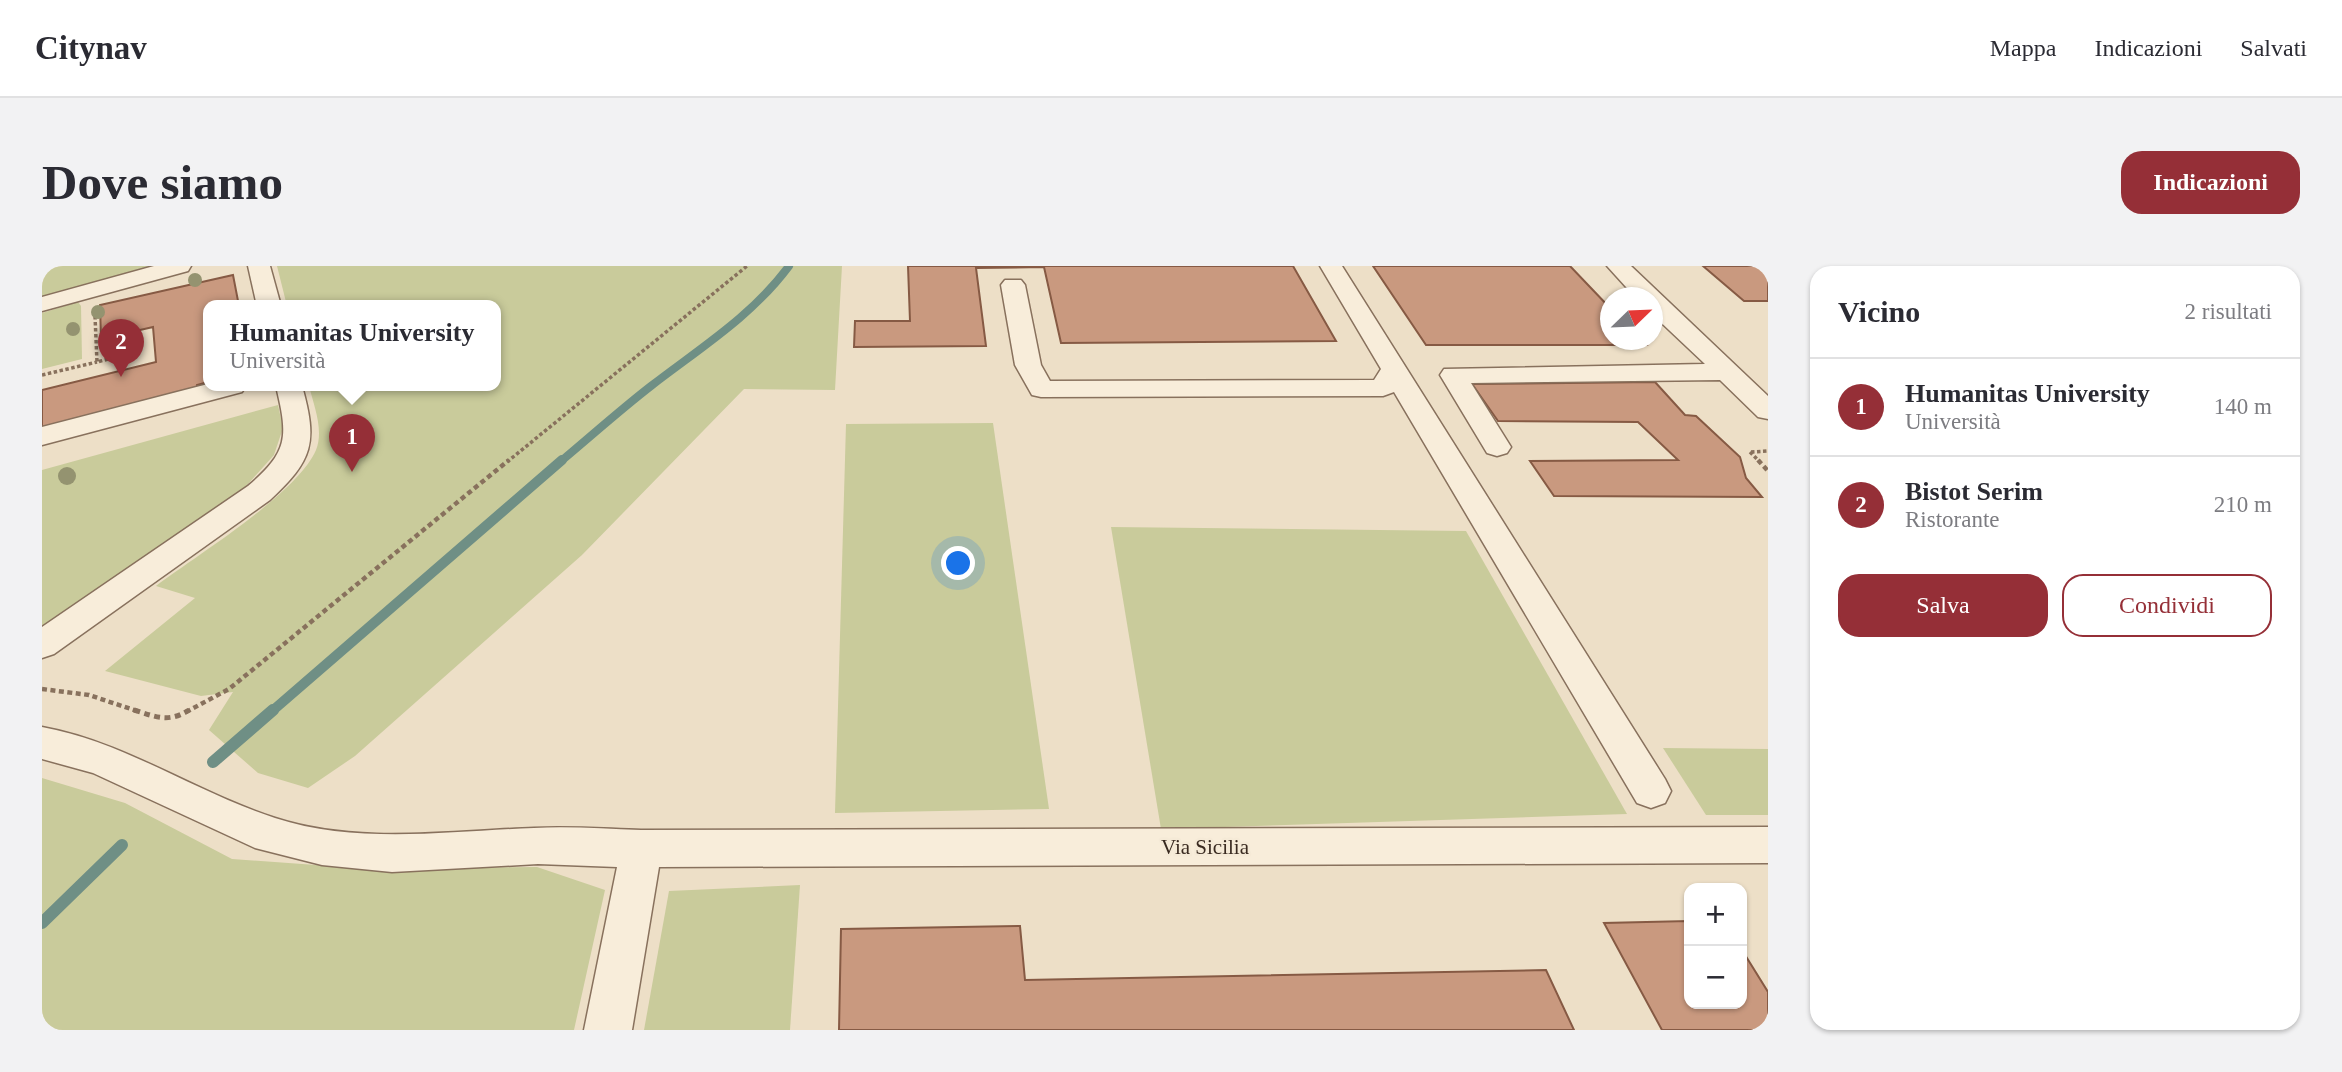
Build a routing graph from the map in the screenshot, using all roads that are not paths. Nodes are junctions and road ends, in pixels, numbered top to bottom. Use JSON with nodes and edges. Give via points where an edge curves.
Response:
{"nodes":[{"id":1,"x":180,"y":266,"type":"edge"},
{"id":2,"x":259,"y":266,"type":"edge"},
{"id":3,"x":1331,"y":266,"type":"edge"},
{"id":4,"x":1618,"y":266,"type":"edge"},
{"id":5,"x":1013,"y":285,"type":"dead end"},
{"id":6,"x":1639,"y":287,"type":"edge"},
{"id":7,"x":268,"y":300,"type":"edge"},
{"id":8,"x":42,"y":304,"type":"edge"},
{"id":9,"x":1663,"y":311,"type":"edge"},
{"id":10,"x":1393,"y":370,"type":"junction"},
{"id":11,"x":1727,"y":372,"type":"junction"},
{"id":12,"x":214,"y":391,"type":"edge"},
{"id":13,"x":290,"y":391,"type":"edge"},
{"id":14,"x":1768,"y":411,"type":"edge"},
{"id":15,"x":42,"y":436,"type":"edge"},
{"id":16,"x":1497,"y":447,"type":"dead end"},
{"id":17,"x":42,"y":645,"type":"edge"},
{"id":18,"x":42,"y":743,"type":"edge"},
{"id":19,"x":1651,"y":792,"type":"dead end"},
{"id":20,"x":1768,"y":845,"type":"edge"},
{"id":21,"x":641,"y":849,"type":"junction"},
{"id":22,"x":608,"y":1030,"type":"edge"}],
"edges":[{"from":1,"to":8,"type":"street"},
{"from":2,"to":7,"type":"street"},
{"from":3,"to":10,"type":"street"},
{"from":4,"to":6,"type":"street"},
{"from":5,"to":10,"type":"street","via":[[1028,365],[1041,389],[1383,388]]},
{"from":9,"to":11,"type":"street"},
{"from":10,"to":19,"type":"street"},
{"from":11,"to":14,"type":"street"},
{"from":11,"to":16,"type":"street","via":[[1453,375]]},
{"from":12,"to":15,"type":"street"},
{"from":13,"to":17,"type":"street","via":[[299,422],[299,447],[287,469]]},
{"from":18,"to":21,"type":"street","name":"Via Sicilia","via":[[107,762],[270,835],[322,847],[392,853],[538,846]]},
{"from":20,"to":21,"type":"street","name":"Via Sicilia"},
{"from":21,"to":22,"type":"street"}]}
